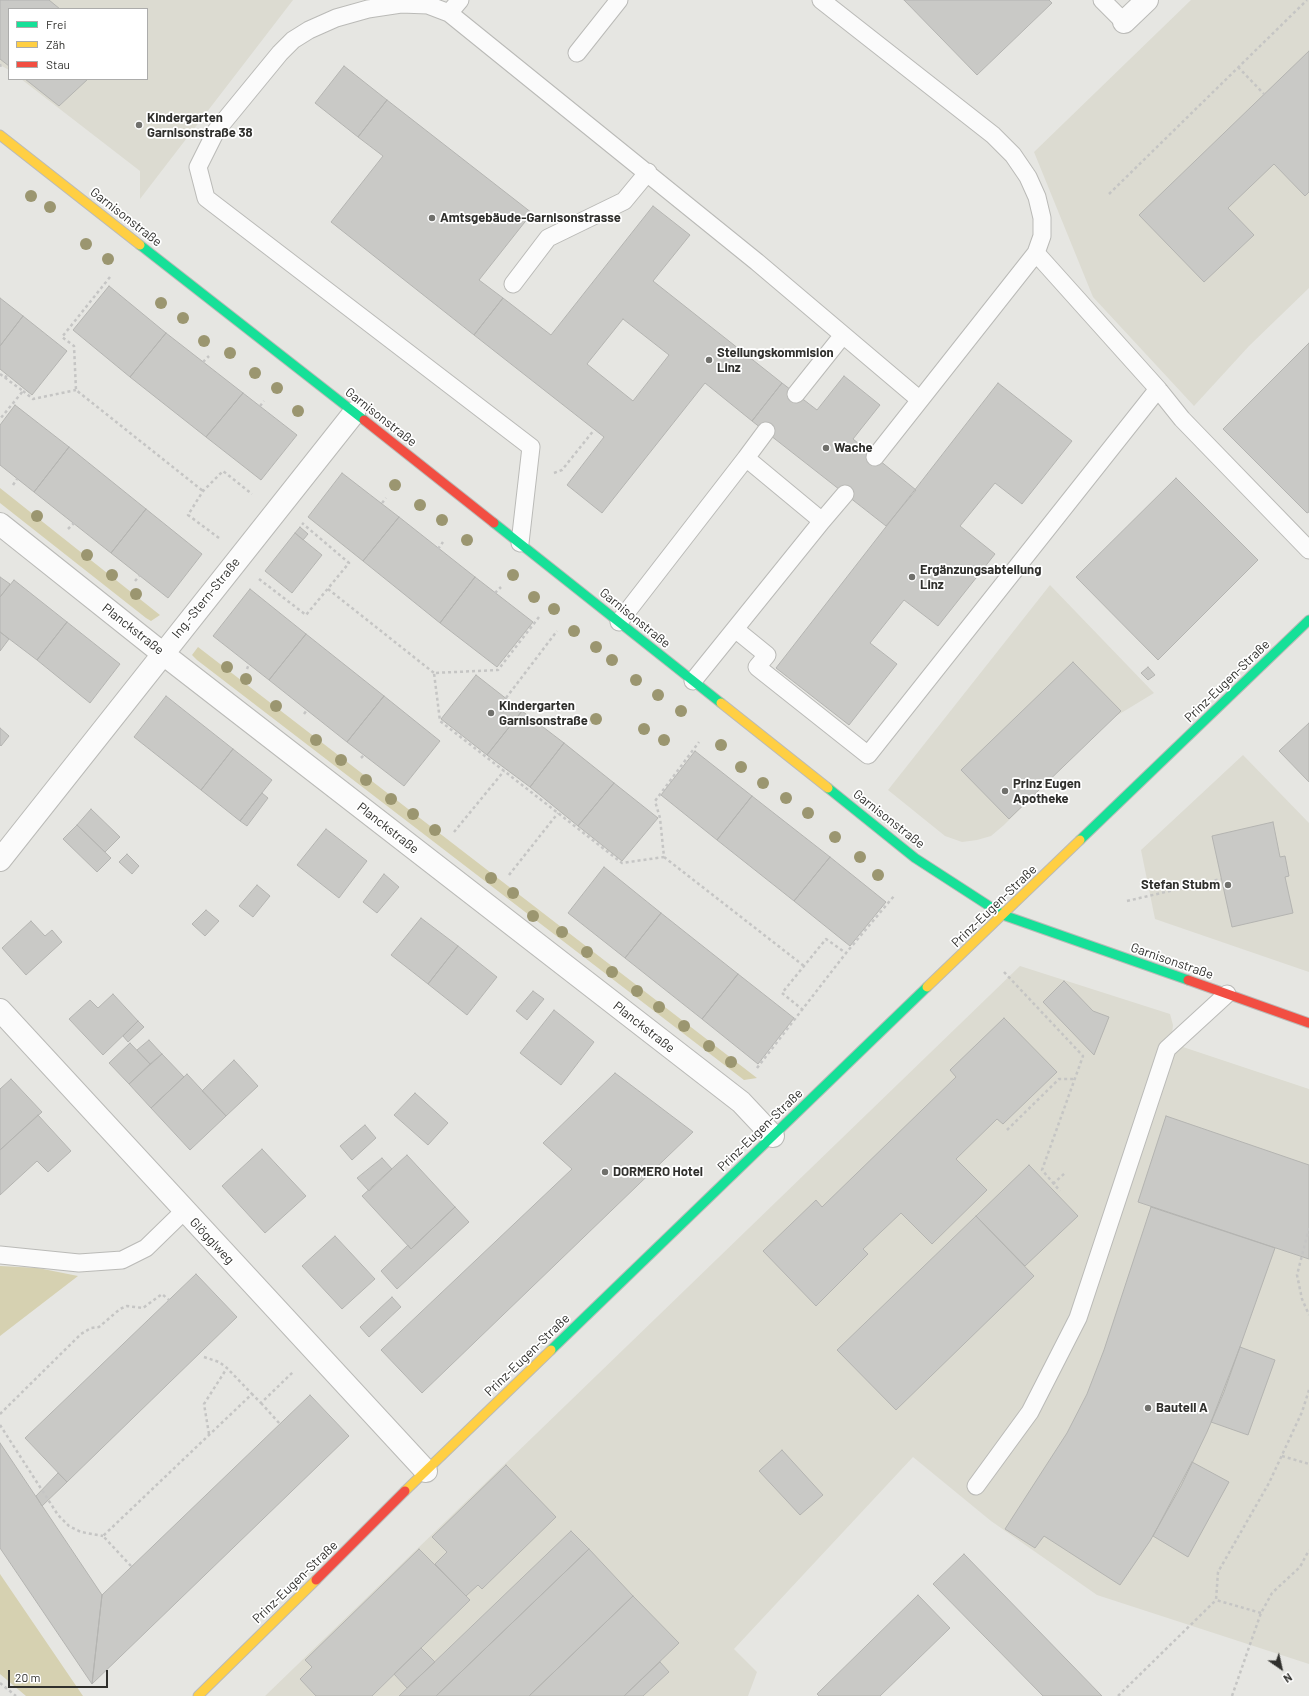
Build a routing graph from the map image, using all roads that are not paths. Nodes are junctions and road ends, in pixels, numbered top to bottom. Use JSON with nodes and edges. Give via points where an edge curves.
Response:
{"nodes":[{"id":1,"x":619,"y":0,"type":"edge"},
{"id":2,"x":821,"y":0,"type":"edge"},
{"id":3,"x":1102,"y":0,"type":"edge"},
{"id":4,"x":1147,"y":0,"type":"edge"},
{"id":5,"x":454,"y":6,"type":"edge"},
{"id":6,"x":1124,"y":22,"type":"joint"},
{"id":7,"x":577,"y":53,"type":"dead end"},
{"id":8,"x":0,"y":135,"type":"edge"},
{"id":9,"x":648,"y":172,"type":"junction"},
{"id":10,"x":1036,"y":253,"type":"junction"},
{"id":11,"x":513,"y":284,"type":"dead end"},
{"id":12,"x":844,"y":335,"type":"junction"},
{"id":13,"x":1158,"y":389,"type":"junction"},
{"id":14,"x":796,"y":394,"type":"dead end"},
{"id":15,"x":920,"y":400,"type":"junction"},
{"id":16,"x":354,"y":413,"type":"junction"},
{"id":17,"x":766,"y":431,"type":"dead end"},
{"id":18,"x":875,"y":457,"type":"dead end"},
{"id":19,"x":746,"y":458,"type":"junction"},
{"id":20,"x":845,"y":494,"type":"dead end"},
{"id":21,"x":822,"y":521,"type":"junction"},
{"id":22,"x":0,"y":524,"type":"edge"},
{"id":23,"x":520,"y":543,"type":"junction"},
{"id":24,"x":1309,"y":550,"type":"edge"},
{"id":25,"x":1309,"y":620,"type":"edge"},
{"id":26,"x":619,"y":622,"type":"junction"},
{"id":27,"x":734,"y":629,"type":"junction"},
{"id":28,"x":162,"y":653,"type":"junction"},
{"id":29,"x":693,"y":681,"type":"junction"},
{"id":30,"x":0,"y":860,"type":"edge"},
{"id":31,"x":1003,"y":915,"type":"junction"},
{"id":32,"x":1227,"y":994,"type":"junction"},
{"id":33,"x":0,"y":1010,"type":"edge"},
{"id":34,"x":1309,"y":1023,"type":"edge"},
{"id":35,"x":773,"y":1136,"type":"junction"},
{"id":36,"x":184,"y":1211,"type":"junction"},
{"id":37,"x":0,"y":1255,"type":"edge"},
{"id":38,"x":426,"y":1471,"type":"junction"},
{"id":39,"x":976,"y":1486,"type":"dead end"},
{"id":40,"x":198,"y":1696,"type":"edge"}],
"edges":[{"from":1,"to":7,"type":"lane"},
{"from":2,"to":10,"type":"lane","via":[[993,135],[1013,155],[1028,177],[1037,197],[1042,218],[1042,236]]},
{"from":3,"to":6,"type":"lane"},
{"from":4,"to":6,"type":"street"},
{"from":5,"to":9,"type":"lane"},
{"from":5,"to":23,"type":"lane","via":[[401,4],[368,9],[336,18],[293,40],[216,131],[198,167],[206,198],[531,447]]},
{"from":8,"to":16,"type":"street","name":"Garnisonstraße"},
{"from":9,"to":11,"type":"lane","via":[[624,201],[548,238]]},
{"from":9,"to":12,"type":"lane"},
{"from":10,"to":13,"type":"lane"},
{"from":10,"to":15,"type":"lane"},
{"from":12,"to":14,"type":"lane"},
{"from":12,"to":15,"type":"lane"},
{"from":13,"to":24,"type":"lane","via":[[1182,419]]},
{"from":13,"to":27,"type":"lane","via":[[868,755],[757,667],[766,655]]},
{"from":15,"to":18,"type":"lane"},
{"from":16,"to":23,"type":"street","name":"Garnisonstraße"},
{"from":16,"to":28,"type":"street","name":"Ing.-Stern-Straße"},
{"from":17,"to":19,"type":"lane"},
{"from":19,"to":21,"type":"lane"},
{"from":19,"to":26,"type":"lane"},
{"from":20,"to":21,"type":"lane"},
{"from":21,"to":27,"type":"lane"},
{"from":22,"to":28,"type":"street","name":"Planckstraße"},
{"from":23,"to":26,"type":"street","name":"Garnisonstraße"},
{"from":25,"to":31,"type":"street","name":"Prinz-Eugen-Straße"},
{"from":26,"to":29,"type":"street","name":"Garnisonstraße"},
{"from":27,"to":29,"type":"lane"},
{"from":28,"to":30,"type":"street","name":"Ing.-Stern-Straße"},
{"from":28,"to":35,"type":"street","name":"Planckstraße","via":[[741,1102]]},
{"from":29,"to":31,"type":"street","name":"Garnisonstraße","via":[[915,858]]},
{"from":31,"to":32,"type":"street","name":"Garnisonstraße"},
{"from":31,"to":35,"type":"street","name":"Prinz-Eugen-Straße"},
{"from":32,"to":34,"type":"street","name":"Garnisonstraße"},
{"from":32,"to":39,"type":"lane","via":[[1167,1049],[1078,1318],[1030,1412]]},
{"from":33,"to":36,"type":"street","name":"Glögglweg"},
{"from":35,"to":38,"type":"street","name":"Prinz-Eugen-Straße"},
{"from":36,"to":37,"type":"lane","via":[[146,1248],[122,1260],[79,1263]]},
{"from":36,"to":38,"type":"street","name":"Glögglweg"},
{"from":38,"to":40,"type":"street","name":"Prinz-Eugen-Straße"}]}
